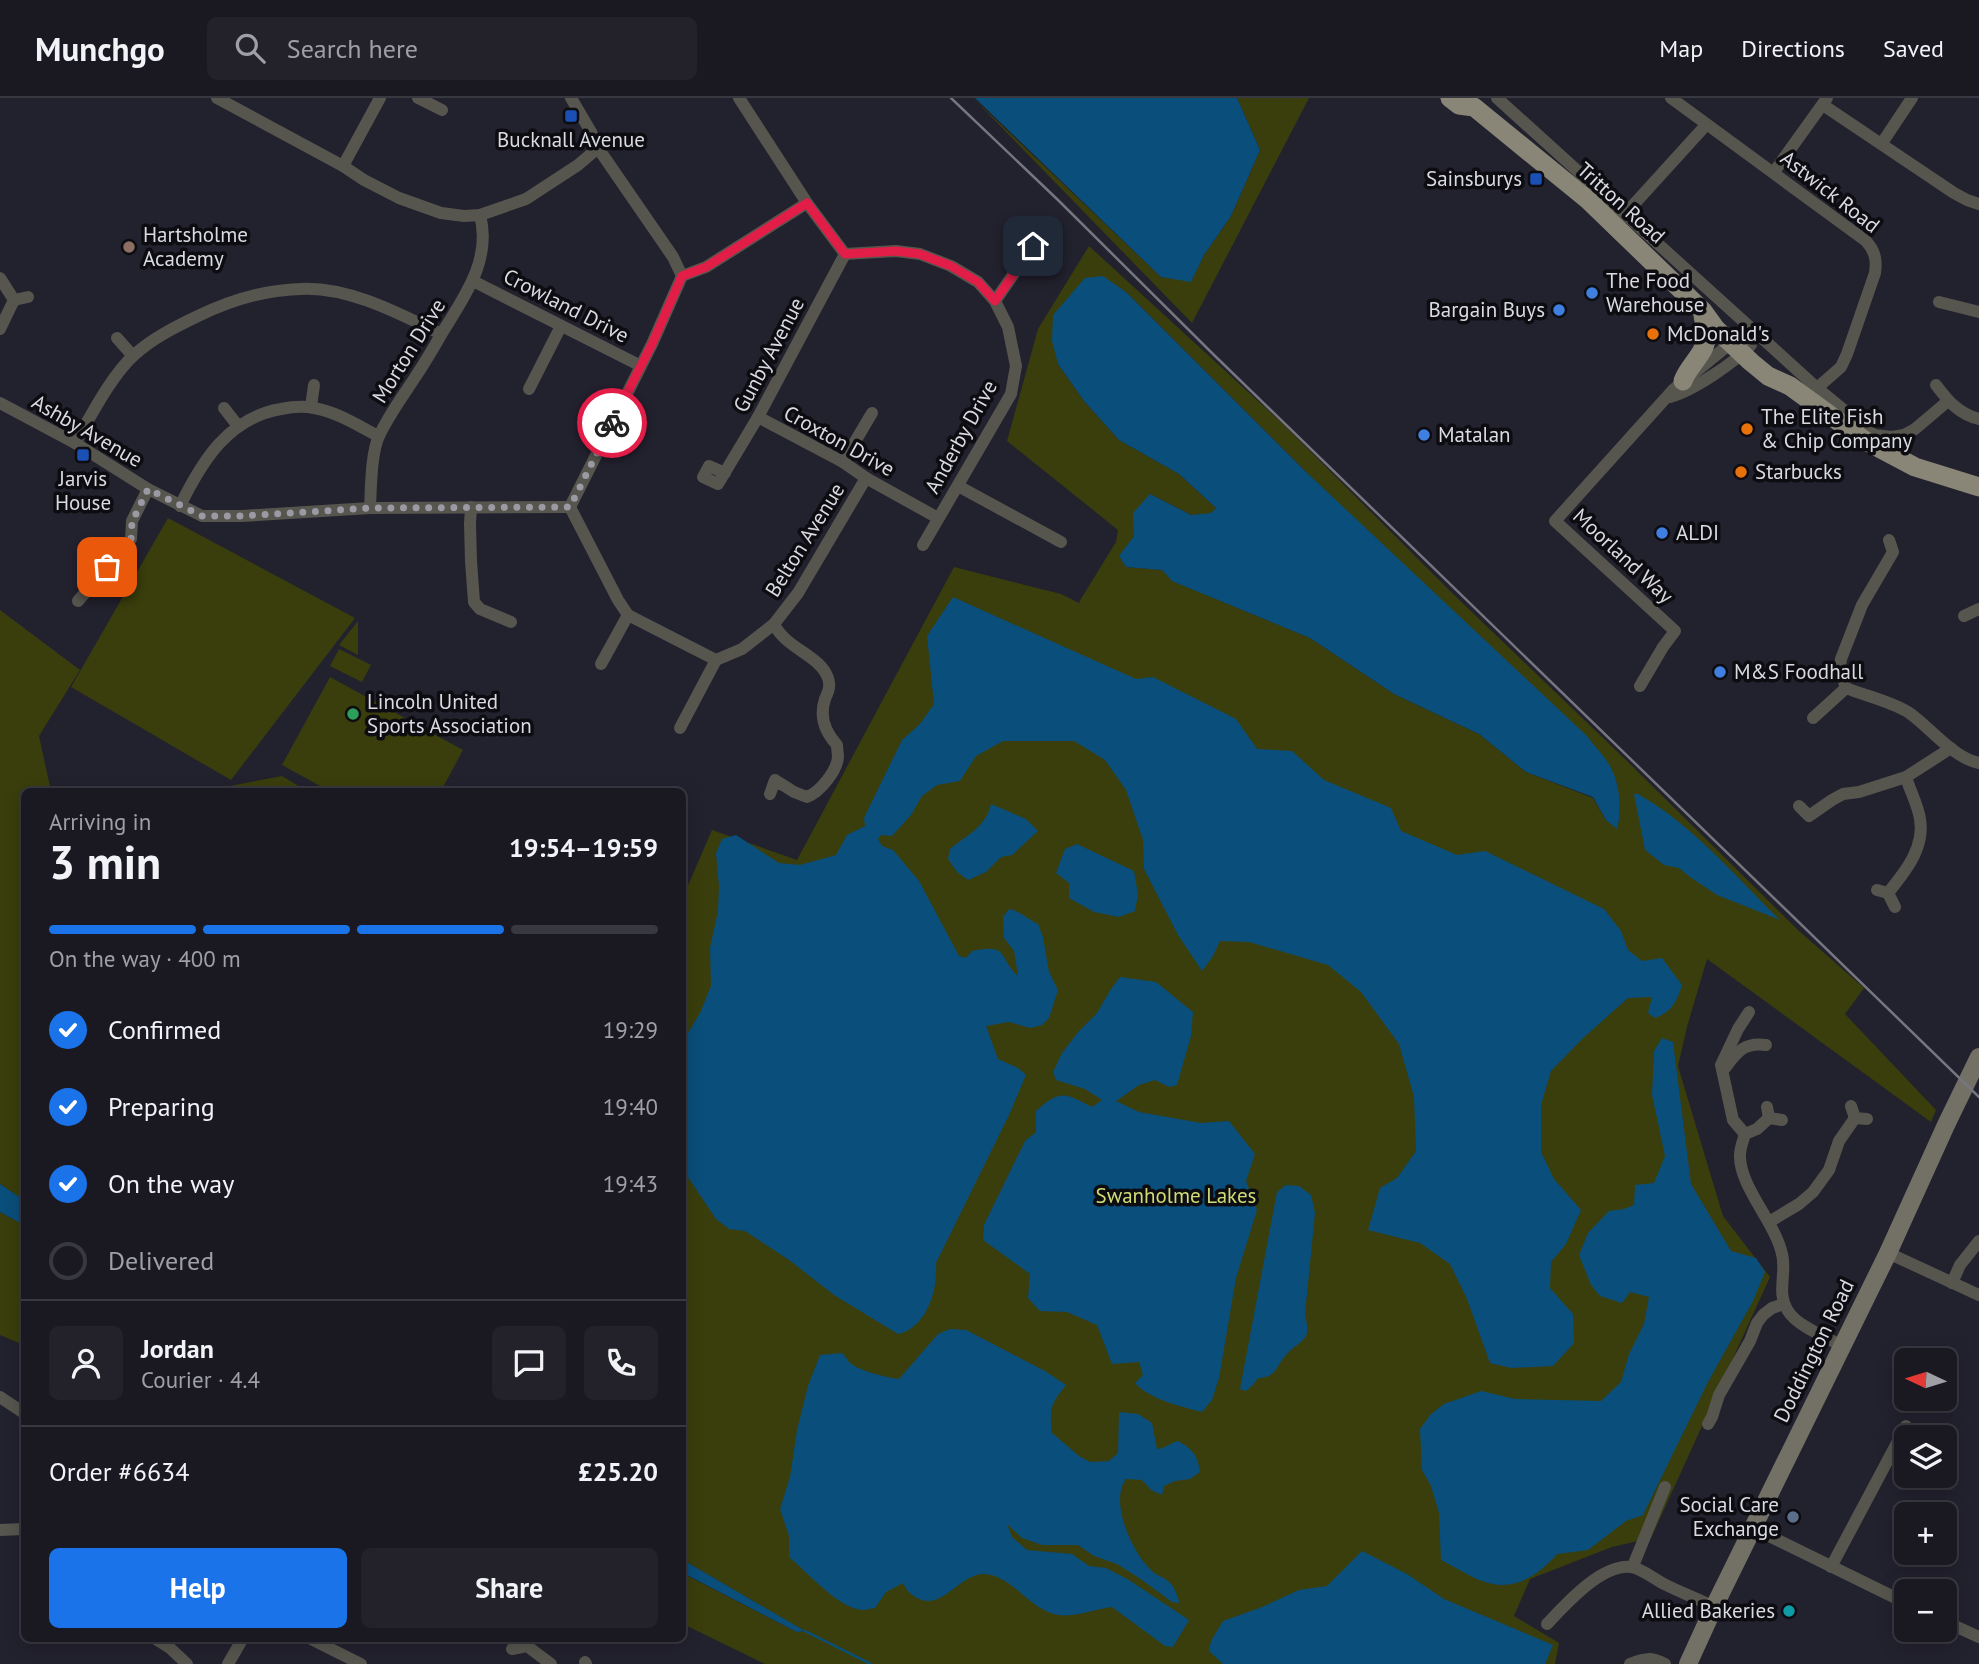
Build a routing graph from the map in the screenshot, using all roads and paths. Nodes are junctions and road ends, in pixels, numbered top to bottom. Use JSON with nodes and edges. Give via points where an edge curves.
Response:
{"nodes":[{"id":1,"x":217,"y":98,"type":"edge"},
{"id":2,"x":380,"y":98,"type":"edge"},
{"id":3,"x":418,"y":98,"type":"edge"},
{"id":4,"x":571,"y":98,"type":"edge"},
{"id":5,"x":739,"y":98,"type":"edge"},
{"id":6,"x":1450,"y":98,"type":"edge"},
{"id":7,"x":1497,"y":98,"type":"edge"},
{"id":8,"x":1671,"y":98,"type":"edge"},
{"id":9,"x":1912,"y":98,"type":"edge"},
{"id":10,"x":1474,"y":102,"type":"edge"},
{"id":11,"x":1825,"y":102,"type":"edge"},
{"id":12,"x":239,"y":103,"type":"edge"},
{"id":13,"x":442,"y":110,"type":"dead end"},
{"id":14,"x":1706,"y":125,"type":"junction"},
{"id":15,"x":1882,"y":143,"type":"junction"},
{"id":16,"x":598,"y":148,"type":"junction"},
{"id":17,"x":344,"y":166,"type":"junction"},
{"id":18,"x":1774,"y":172,"type":"junction"},
{"id":19,"x":807,"y":203,"type":"junction"},
{"id":20,"x":1979,"y":204,"type":"edge"},
{"id":21,"x":1626,"y":213,"type":"junction"},
{"id":22,"x":480,"y":215,"type":"junction"},
{"id":23,"x":1033,"y":246,"type":"dead end"},
{"id":24,"x":845,"y":254,"type":"junction"},
{"id":25,"x":682,"y":276,"type":"junction"},
{"id":26,"x":0,"y":278,"type":"edge"},
{"id":27,"x":473,"y":281,"type":"junction"},
{"id":28,"x":28,"y":297,"type":"dead end"},
{"id":29,"x":14,"y":300,"type":"junction"},
{"id":30,"x":995,"y":301,"type":"junction"},
{"id":31,"x":1939,"y":302,"type":"dead end"},
{"id":32,"x":1703,"y":311,"type":"junction"},
{"id":33,"x":1979,"y":312,"type":"edge"},
{"id":34,"x":561,"y":326,"type":"junction"},
{"id":35,"x":0,"y":328,"type":"edge"},
{"id":36,"x":441,"y":334,"type":"junction"},
{"id":37,"x":117,"y":338,"type":"dead end"},
{"id":38,"x":1741,"y":344,"type":"junction"},
{"id":39,"x":133,"y":356,"type":"junction"},
{"id":40,"x":641,"y":366,"type":"junction"},
{"id":41,"x":1683,"y":381,"type":"junction"},
{"id":42,"x":314,"y":385,"type":"dead end"},
{"id":43,"x":1936,"y":385,"type":"dead end"},
{"id":44,"x":1817,"y":388,"type":"junction"},
{"id":45,"x":529,"y":389,"type":"dead end"},
{"id":46,"x":1667,"y":398,"type":"junction"},
{"id":47,"x":1948,"y":401,"type":"junction"},
{"id":48,"x":0,"y":403,"type":"edge"},
{"id":49,"x":312,"y":407,"type":"junction"},
{"id":50,"x":224,"y":408,"type":"dead end"},
{"id":51,"x":872,"y":412,"type":"dead end"},
{"id":52,"x":758,"y":417,"type":"junction"},
{"id":53,"x":1979,"y":419,"type":"edge"},
{"id":54,"x":238,"y":426,"type":"junction"},
{"id":55,"x":378,"y":436,"type":"junction"},
{"id":56,"x":75,"y":443,"type":"junction"},
{"id":57,"x":843,"y":462,"type":"junction"},
{"id":58,"x":724,"y":473,"type":"dead end"},
{"id":59,"x":866,"y":478,"type":"junction"},
{"id":60,"x":958,"y":486,"type":"junction"},
{"id":61,"x":1979,"y":488,"type":"edge"},
{"id":62,"x":148,"y":489,"type":"junction"},
{"id":63,"x":180,"y":506,"type":"junction"},
{"id":64,"x":471,"y":507,"type":"junction"},
{"id":65,"x":570,"y":507,"type":"junction"},
{"id":66,"x":370,"y":508,"type":"junction"},
{"id":67,"x":938,"y":518,"type":"junction"},
{"id":68,"x":1062,"y":542,"type":"dead end"},
{"id":69,"x":923,"y":545,"type":"dead end"},
{"id":70,"x":1896,"y":548,"type":"dead end"},
{"id":71,"x":78,"y":601,"type":"dead end"},
{"id":72,"x":1977,"y":605,"type":"edge"},
{"id":73,"x":628,"y":615,"type":"junction"},
{"id":74,"x":1964,"y":616,"type":"dead end"},
{"id":75,"x":511,"y":622,"type":"dead end"},
{"id":76,"x":774,"y":624,"type":"junction"},
{"id":77,"x":716,"y":660,"type":"junction"},
{"id":78,"x":601,"y":664,"type":"dead end"},
{"id":79,"x":1640,"y":686,"type":"dead end"},
{"id":80,"x":1846,"y":688,"type":"junction"},
{"id":81,"x":1813,"y":718,"type":"dead end"},
{"id":82,"x":680,"y":728,"type":"dead end"},
{"id":83,"x":1951,"y":748,"type":"junction"},
{"id":84,"x":1979,"y":763,"type":"edge"},
{"id":85,"x":1906,"y":777,"type":"junction"},
{"id":86,"x":770,"y":794,"type":"dead end"},
{"id":87,"x":1799,"y":806,"type":"dead end"},
{"id":88,"x":1895,"y":907,"type":"dead end"},
{"id":89,"x":1749,"y":1012,"type":"dead end"},
{"id":90,"x":1766,"y":1045,"type":"dead end"},
{"id":91,"x":1979,"y":1058,"type":"edge"},
{"id":92,"x":1722,"y":1071,"type":"junction"},
{"id":93,"x":1858,"y":1114,"type":"dead end"},
{"id":94,"x":1773,"y":1115,"type":"dead end"},
{"id":95,"x":1745,"y":1134,"type":"junction"},
{"id":96,"x":1769,"y":1222,"type":"junction"},
{"id":97,"x":1979,"y":1241,"type":"edge"},
{"id":98,"x":1888,"y":1253,"type":"junction"},
{"id":99,"x":1952,"y":1283,"type":"junction"},
{"id":100,"x":1979,"y":1295,"type":"edge"},
{"id":101,"x":1784,"y":1304,"type":"junction"},
{"id":102,"x":1842,"y":1346,"type":"junction"},
{"id":103,"x":0,"y":1397,"type":"edge"},
{"id":104,"x":21,"y":1411,"type":"edge"},
{"id":105,"x":1708,"y":1424,"type":"dead end"},
{"id":106,"x":1894,"y":1449,"type":"edge"},
{"id":107,"x":1665,"y":1487,"type":"dead end"},
{"id":108,"x":1752,"y":1528,"type":"junction"},
{"id":109,"x":21,"y":1529,"type":"edge"},
{"id":110,"x":0,"y":1530,"type":"edge"},
{"id":111,"x":1633,"y":1566,"type":"junction"},
{"id":112,"x":1831,"y":1567,"type":"junction"},
{"id":113,"x":1894,"y":1597,"type":"edge"},
{"id":114,"x":1714,"y":1607,"type":"junction"},
{"id":115,"x":1548,"y":1624,"type":"dead end"},
{"id":116,"x":1957,"y":1627,"type":"edge"},
{"id":117,"x":1979,"y":1637,"type":"edge"},
{"id":118,"x":160,"y":1642,"type":"edge"},
{"id":119,"x":241,"y":1642,"type":"edge"},
{"id":120,"x":317,"y":1642,"type":"edge"},
{"id":121,"x":528,"y":1642,"type":"edge"},
{"id":122,"x":512,"y":1649,"type":"dead end"},
{"id":123,"x":187,"y":1664,"type":"edge"},
{"id":124,"x":228,"y":1664,"type":"edge"},
{"id":125,"x":360,"y":1664,"type":"edge"},
{"id":126,"x":551,"y":1664,"type":"edge"},
{"id":127,"x":1630,"y":1664,"type":"edge"},
{"id":128,"x":1665,"y":1664,"type":"edge"},
{"id":129,"x":1688,"y":1664,"type":"edge"}],
"edges":[{"from":1,"to":12,"type":"street"},
{"from":2,"to":17,"type":"street"},
{"from":3,"to":13,"type":"street"},
{"from":4,"to":16,"type":"street"},
{"from":5,"to":19,"type":"street"},
{"from":6,"to":10,"type":"main road","name":"Tritton Road","via":[[1460,105]]},
{"from":7,"to":21,"type":"street"},
{"from":8,"to":14,"type":"street","name":"Astwick Road"},
{"from":9,"to":15,"type":"street"},
{"from":10,"to":32,"type":"main road","name":"Tritton Road","via":[[1588,200]]},
{"from":11,"to":15,"type":"street"},
{"from":11,"to":18,"type":"street"},
{"from":12,"to":17,"type":"street"},
{"from":14,"to":18,"type":"street","name":"Astwick Road"},
{"from":14,"to":21,"type":"street"},
{"from":15,"to":20,"type":"street","via":[[1954,193]]},
{"from":16,"to":22,"type":"street","via":[[526,199]]},
{"from":16,"to":25,"type":"street"},
{"from":17,"to":22,"type":"street","via":[[398,198],[441,213]]},
{"from":18,"to":44,"type":"street","name":"Astwick Road","via":[[1866,241],[1877,264],[1841,367]]},
{"from":19,"to":24,"type":"street"},
{"from":19,"to":25,"type":"street","via":[[706,267]]},
{"from":21,"to":44,"type":"street"},
{"from":22,"to":27,"type":"street","name":"Morton Drive","via":[[482,250]]},
{"from":23,"to":30,"type":"street"},
{"from":24,"to":30,"type":"street","name":"Anderby Drive","via":[[920,254],[978,282]]},
{"from":24,"to":52,"type":"street","name":"Gunby Avenue"},
{"from":25,"to":40,"type":"street"},
{"from":26,"to":29,"type":"street"},
{"from":27,"to":34,"type":"street","name":"Crowland Drive"},
{"from":27,"to":36,"type":"street","name":"Morton Drive"},
{"from":28,"to":29,"type":"street"},
{"from":29,"to":35,"type":"street"},
{"from":30,"to":60,"type":"street","name":"Anderby Drive","via":[[1008,327],[1016,366],[1010,394]]},
{"from":31,"to":33,"type":"street"},
{"from":32,"to":38,"type":"main road","name":"Tritton Road","via":[[1716,329]]},
{"from":32,"to":41,"type":"main road","via":[[1707,339]]},
{"from":34,"to":40,"type":"street","name":"Crowland Drive"},
{"from":34,"to":45,"type":"street"},
{"from":36,"to":39,"type":"street","via":[[369,302],[301,289],[237,299],[165,331]]},
{"from":36,"to":55,"type":"street","name":"Morton Drive"},
{"from":37,"to":39,"type":"street"},
{"from":38,"to":41,"type":"street","name":"Moorland Way"},
{"from":38,"to":46,"type":"street","name":"Moorland Way","via":[[1685,390]]},
{"from":38,"to":61,"type":"main road","name":"Tritton Road","via":[[1768,376],[1790,386],[1890,455]]},
{"from":39,"to":56,"type":"street"},
{"from":40,"to":65,"type":"street"},
{"from":41,"to":46,"type":"street","name":"Moorland Way"},
{"from":42,"to":49,"type":"street"},
{"from":43,"to":47,"type":"street"},
{"from":44,"to":47,"type":"street","via":[[1879,436],[1904,435]]},
{"from":46,"to":79,"type":"street","name":"Moorland Way","via":[[1555,521],[1675,631]]},
{"from":47,"to":53,"type":"street"},
{"from":48,"to":56,"type":"street","name":"Ashby Avenue"},
{"from":49,"to":54,"type":"street","via":[[273,410]]},
{"from":49,"to":55,"type":"street"},
{"from":50,"to":54,"type":"street"},
{"from":51,"to":57,"type":"street"},
{"from":52,"to":57,"type":"street","name":"Croxton Drive"},
{"from":52,"to":58,"type":"street","name":"Gunby Avenue"},
{"from":54,"to":63,"type":"street","via":[[201,465]]},
{"from":55,"to":66,"type":"street","name":"Morton Drive"},
{"from":56,"to":62,"type":"street","name":"Ashby Avenue"},
{"from":57,"to":59,"type":"street","name":"Croxton Drive"},
{"from":59,"to":67,"type":"street","name":"Croxton Drive"},
{"from":59,"to":76,"type":"street","name":"Belton Avenue","via":[[798,593]]},
{"from":60,"to":67,"type":"street","name":"Anderby Drive"},
{"from":60,"to":68,"type":"street"},
{"from":62,"to":63,"type":"street","name":"Ashby Avenue"},
{"from":62,"to":71,"type":"street","via":[[132,522],[131,539]]},
{"from":63,"to":66,"type":"street","name":"Ashby Avenue","via":[[202,516]]},
{"from":64,"to":65,"type":"street","name":"Ashby Avenue"},
{"from":64,"to":66,"type":"street","name":"Ashby Avenue"},
{"from":64,"to":75,"type":"street","via":[[474,602]]},
{"from":65,"to":73,"type":"street"},
{"from":67,"to":69,"type":"street","name":"Anderby Drive"},
{"from":70,"to":80,"type":"street","via":[[1862,605],[1841,659]]},
{"from":72,"to":74,"type":"street"},
{"from":73,"to":77,"type":"street"},
{"from":73,"to":78,"type":"street"},
{"from":76,"to":77,"type":"street","name":"Belton Avenue","via":[[742,649]]},
{"from":76,"to":86,"type":"street","via":[[779,634],[813,658],[827,675],[823,719],[828,736],[837,745],[838,759],[816,794],[807,797],[775,780]]},
{"from":77,"to":82,"type":"street"},
{"from":80,"to":81,"type":"street"},
{"from":80,"to":83,"type":"street","via":[[1902,709]]},
{"from":83,"to":84,"type":"street"},
{"from":83,"to":85,"type":"street"},
{"from":85,"to":87,"type":"street","via":[[1843,794],[1808,822]]},
{"from":85,"to":88,"type":"street","via":[[1920,817],[1920,839],[1913,860],[1883,891]]},
{"from":89,"to":92,"type":"street","via":[[1725,1056]]},
{"from":90,"to":92,"type":"street","via":[[1744,1046]]},
{"from":91,"to":98,"type":"main road","name":"Doddington Road"},
{"from":92,"to":95,"type":"street","via":[[1733,1120]]},
{"from":93,"to":96,"type":"street","via":[[1813,1192]]},
{"from":94,"to":95,"type":"street"},
{"from":95,"to":96,"type":"street","via":[[1740,1157],[1743,1173]]},
{"from":96,"to":101,"type":"street","via":[[1784,1260]]},
{"from":97,"to":99,"type":"street"},
{"from":98,"to":99,"type":"street"},
{"from":98,"to":102,"type":"main road","name":"Doddington Road"},
{"from":99,"to":100,"type":"street"},
{"from":101,"to":102,"type":"street","via":[[1792,1318]]},
{"from":101,"to":105,"type":"street","via":[[1772,1308],[1757,1323]]},
{"from":102,"to":108,"type":"main road","name":"Doddington Road"},
{"from":103,"to":104,"type":"street"},
{"from":106,"to":112,"type":"street"},
{"from":107,"to":111,"type":"street"},
{"from":108,"to":112,"type":"street"},
{"from":108,"to":114,"type":"main road","name":"Doddington Road"},
{"from":109,"to":110,"type":"street"},
{"from":111,"to":114,"type":"street"},
{"from":111,"to":115,"type":"street","via":[[1592,1580]]},
{"from":112,"to":113,"type":"street"},
{"from":114,"to":129,"type":"main road","name":"Doddington Road"},
{"from":116,"to":117,"type":"street"},
{"from":118,"to":123,"type":"street"},
{"from":119,"to":124,"type":"street"},
{"from":120,"to":125,"type":"street"},
{"from":121,"to":122,"type":"street"},
{"from":121,"to":126,"type":"street"},
{"from":127,"to":128,"type":"street","via":[[1643,1658]]}]}
